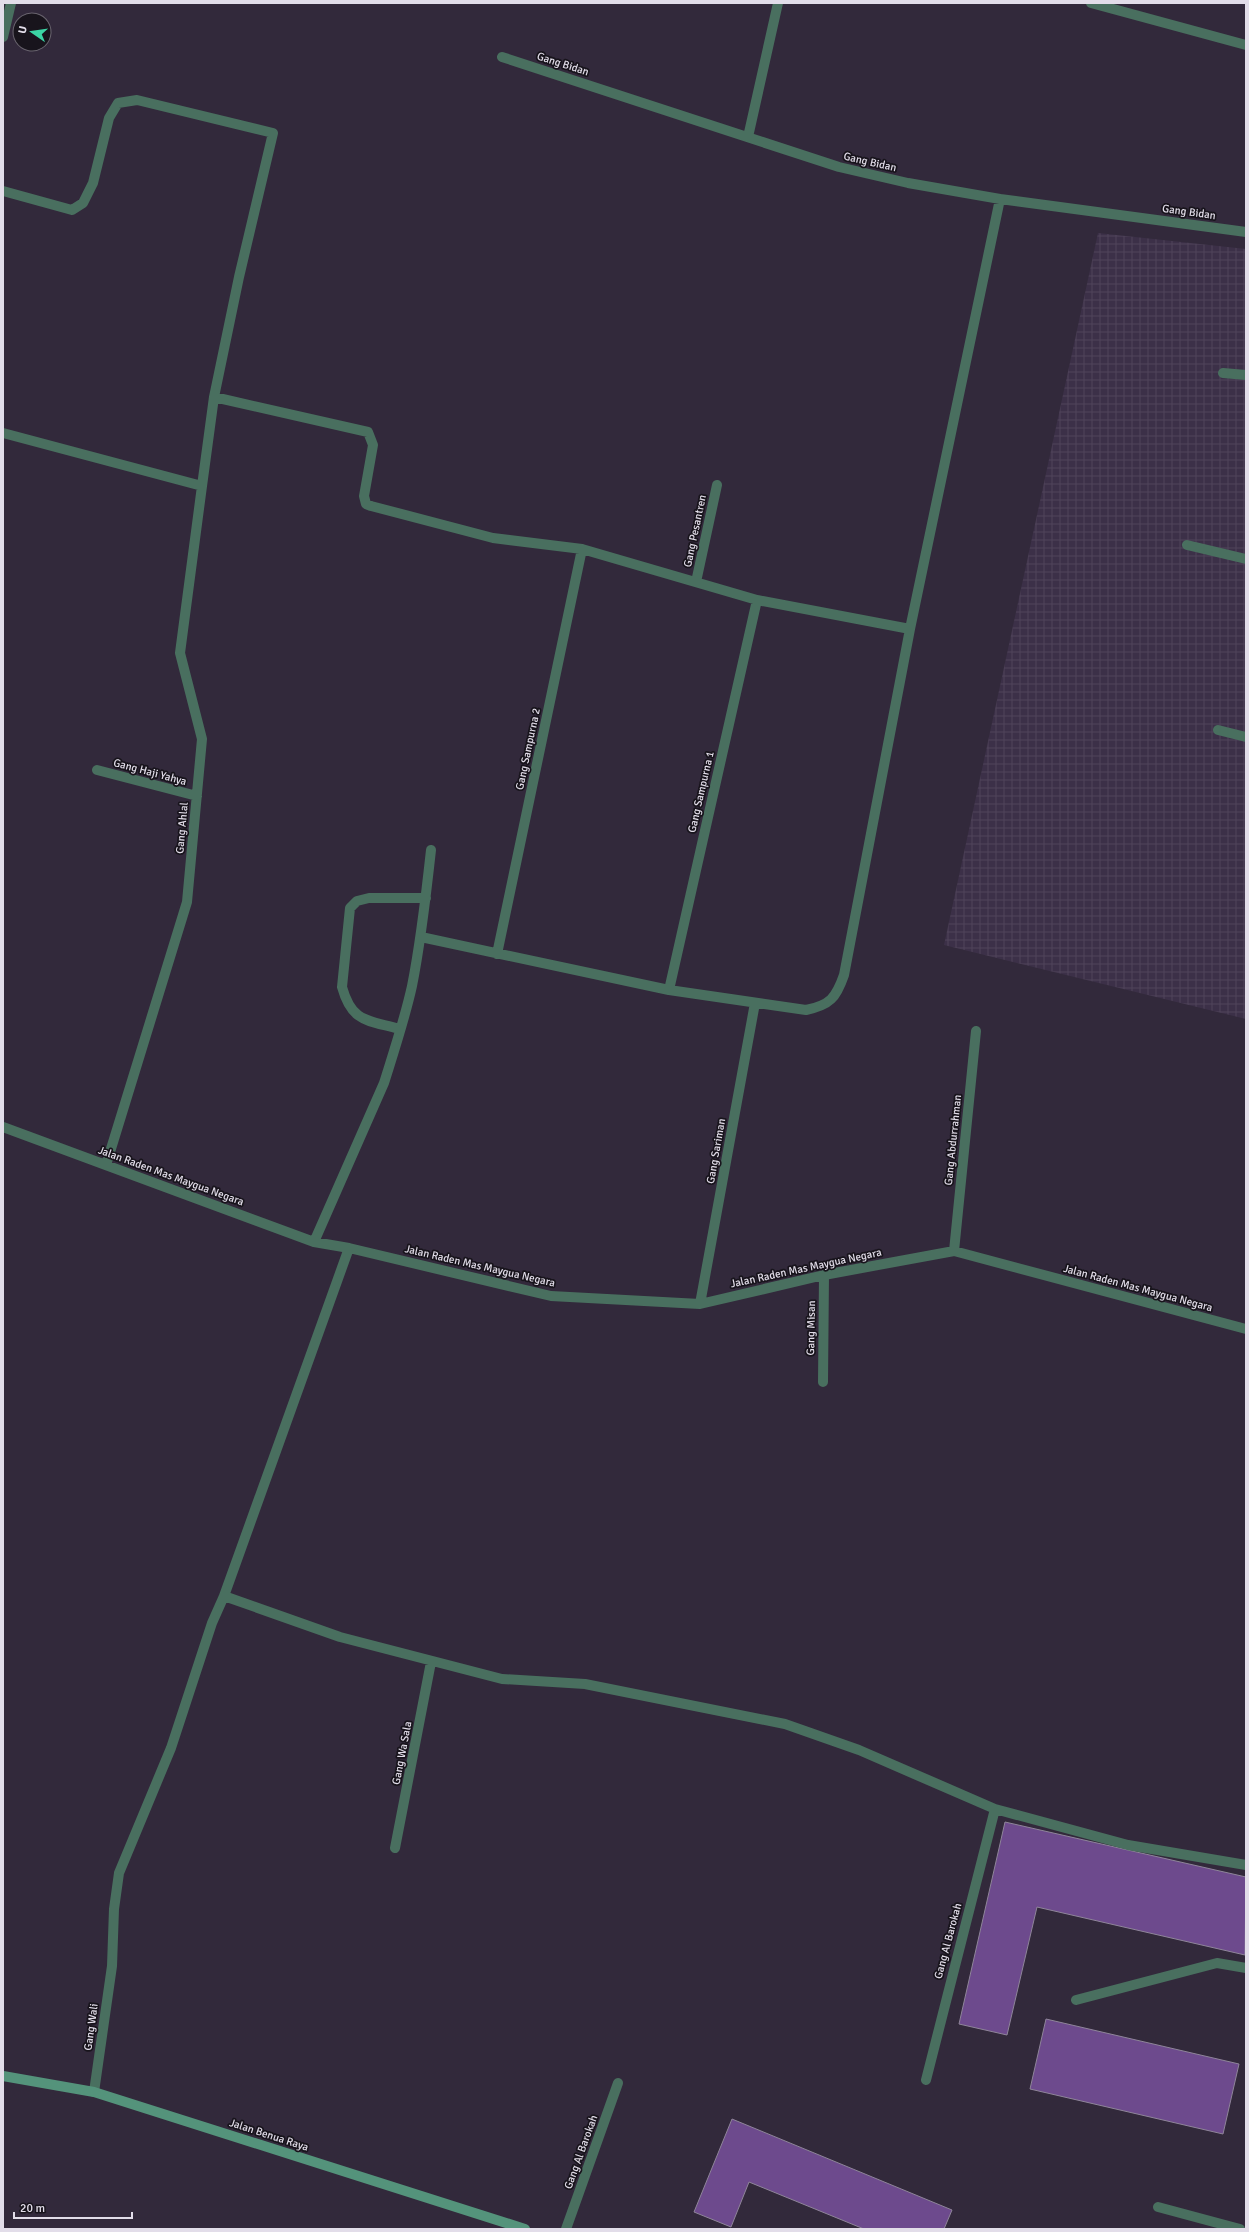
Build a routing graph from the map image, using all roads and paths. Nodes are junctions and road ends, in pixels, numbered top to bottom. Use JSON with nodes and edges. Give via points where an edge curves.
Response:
{"nodes":[{"id":1,"x":11,"y":3,"type":"edge"},
{"id":2,"x":778,"y":3,"type":"edge"},
{"id":3,"x":1091,"y":3,"type":"edge"},
{"id":4,"x":3,"y":37,"type":"edge"},
{"id":5,"x":1246,"y":45,"type":"edge"},
{"id":6,"x":502,"y":56,"type":"dead end"},
{"id":7,"x":748,"y":137,"type":"junction"},
{"id":8,"x":3,"y":191,"type":"edge"},
{"id":9,"x":1000,"y":199,"type":"junction"},
{"id":10,"x":1246,"y":232,"type":"edge"},
{"id":11,"x":1223,"y":373,"type":"dead end"},
{"id":12,"x":1246,"y":375,"type":"edge"},
{"id":13,"x":214,"y":397,"type":"junction"},
{"id":14,"x":3,"y":433,"type":"edge"},
{"id":15,"x":717,"y":485,"type":"dead end"},
{"id":16,"x":202,"y":486,"type":"junction"},
{"id":17,"x":1187,"y":545,"type":"dead end"},
{"id":18,"x":582,"y":549,"type":"junction"},
{"id":19,"x":1246,"y":559,"type":"edge"},
{"id":20,"x":696,"y":582,"type":"junction"},
{"id":21,"x":757,"y":600,"type":"junction"},
{"id":22,"x":910,"y":629,"type":"junction"},
{"id":23,"x":1218,"y":730,"type":"dead end"},
{"id":24,"x":1246,"y":737,"type":"edge"},
{"id":25,"x":97,"y":770,"type":"dead end"},
{"id":26,"x":197,"y":796,"type":"junction"},
{"id":27,"x":431,"y":850,"type":"dead end"},
{"id":28,"x":426,"y":898,"type":"junction"},
{"id":29,"x":420,"y":937,"type":"junction"},
{"id":30,"x":497,"y":954,"type":"junction"},
{"id":31,"x":670,"y":990,"type":"junction"},
{"id":32,"x":755,"y":1003,"type":"junction"},
{"id":33,"x":399,"y":1029,"type":"junction"},
{"id":34,"x":976,"y":1031,"type":"dead end"},
{"id":35,"x":3,"y":1126,"type":"edge"},
{"id":36,"x":106,"y":1165,"type":"junction"},
{"id":37,"x":314,"y":1242,"type":"junction"},
{"id":38,"x":349,"y":1248,"type":"junction"},
{"id":39,"x":954,"y":1251,"type":"junction"},
{"id":40,"x":824,"y":1275,"type":"junction"},
{"id":41,"x":700,"y":1304,"type":"junction"},
{"id":42,"x":1246,"y":1329,"type":"edge"},
{"id":43,"x":823,"y":1382,"type":"dead end"},
{"id":44,"x":224,"y":1596,"type":"junction"},
{"id":45,"x":431,"y":1662,"type":"junction"},
{"id":46,"x":995,"y":1809,"type":"junction"},
{"id":47,"x":395,"y":1848,"type":"dead end"},
{"id":48,"x":1246,"y":1865,"type":"edge"},
{"id":49,"x":1246,"y":1968,"type":"edge"},
{"id":50,"x":1076,"y":2000,"type":"dead end"},
{"id":51,"x":3,"y":2076,"type":"edge"},
{"id":52,"x":926,"y":2080,"type":"dead end"},
{"id":53,"x":618,"y":2082,"type":"dead end"},
{"id":54,"x":94,"y":2092,"type":"junction"},
{"id":55,"x":1158,"y":2207,"type":"dead end"},
{"id":56,"x":525,"y":2229,"type":"edge"},
{"id":57,"x":566,"y":2229,"type":"edge"},
{"id":58,"x":1240,"y":2229,"type":"edge"}],
"edges":[{"from":1,"to":4,"type":"street"},
{"from":2,"to":7,"type":"street"},
{"from":3,"to":5,"type":"street"},
{"from":6,"to":7,"type":"street","name":"Gang Bidan"},
{"from":7,"to":9,"type":"street","name":"Gang Bidan","via":[[839,167],[908,183]]},
{"from":8,"to":13,"type":"street","name":"Gang Ahlal","via":[[72,210],[83,203],[93,183],[109,118],[118,103],[137,100],[273,132]]},
{"from":9,"to":10,"type":"street","name":"Gang Bidan"},
{"from":9,"to":22,"type":"street"},
{"from":11,"to":12,"type":"street"},
{"from":13,"to":16,"type":"street","name":"Gang Ahlal"},
{"from":13,"to":18,"type":"street","via":[[368,432],[373,445],[364,496],[366,504],[370,506],[493,538]]},
{"from":14,"to":16,"type":"street"},
{"from":15,"to":20,"type":"street","name":"Gang Pesantren"},
{"from":16,"to":26,"type":"street","name":"Gang Ahlal","via":[[180,653],[202,739]]},
{"from":17,"to":19,"type":"street"},
{"from":18,"to":20,"type":"street"},
{"from":18,"to":30,"type":"street","name":"Gang Sampurna 2"},
{"from":20,"to":21,"type":"street"},
{"from":21,"to":22,"type":"street"},
{"from":21,"to":31,"type":"street","name":"Gang Sampurna 1"},
{"from":22,"to":32,"type":"street","via":[[846,968],[839,989],[822,1007],[806,1010]]},
{"from":23,"to":24,"type":"street"},
{"from":25,"to":26,"type":"street","name":"Gang Haji Yahya"},
{"from":26,"to":36,"type":"street","name":"Gang Ahlal","via":[[187,902]]},
{"from":27,"to":28,"type":"street"},
{"from":28,"to":29,"type":"street"},
{"from":28,"to":33,"type":"street","via":[[369,898],[357,901],[350,908],[342,987],[348,1006],[359,1017]]},
{"from":29,"to":30,"type":"street"},
{"from":29,"to":33,"type":"street","via":[[412,988]]},
{"from":30,"to":31,"type":"street"},
{"from":31,"to":32,"type":"street"},
{"from":32,"to":41,"type":"street","name":"Gang Sariman"},
{"from":33,"to":37,"type":"street","via":[[384,1083]]},
{"from":34,"to":39,"type":"street","name":"Gang Abdurrahman"},
{"from":35,"to":36,"type":"street","name":"Jalan Raden Mas Maygua Negara"},
{"from":36,"to":37,"type":"street","name":"Jalan Raden Mas Maygua Negara"},
{"from":37,"to":38,"type":"street","name":"Jalan Raden Mas Maygua Negara"},
{"from":38,"to":41,"type":"street","name":"Jalan Raden Mas Maygua Negara","via":[[551,1296]]},
{"from":38,"to":44,"type":"street","name":"Gang Wali"},
{"from":39,"to":40,"type":"street","name":"Jalan Raden Mas Maygua Negara"},
{"from":39,"to":42,"type":"street","name":"Jalan Raden Mas Maygua Negara"},
{"from":40,"to":41,"type":"street","name":"Jalan Raden Mas Maygua Negara"},
{"from":40,"to":43,"type":"street","name":"Gang Misan"},
{"from":44,"to":45,"type":"street","via":[[340,1637]]},
{"from":44,"to":54,"type":"street","name":"Gang Wali","via":[[212,1623],[171,1748],[119,1872],[114,1909],[112,1966]]},
{"from":45,"to":46,"type":"street","via":[[502,1679],[585,1684],[785,1724],[859,1750]]},
{"from":45,"to":47,"type":"street","name":"Gang Wa Sala"},
{"from":46,"to":48,"type":"street","via":[[1128,1845]]},
{"from":46,"to":52,"type":"street","name":"Gang Al Barokah"},
{"from":49,"to":50,"type":"street","via":[[1217,1963]]},
{"from":51,"to":54,"type":"street","name":"Jalan Benua Raya"},
{"from":53,"to":57,"type":"street","name":"Gang Al Barokah"},
{"from":54,"to":56,"type":"street","name":"Jalan Benua Raya"},
{"from":55,"to":58,"type":"street"}]}
